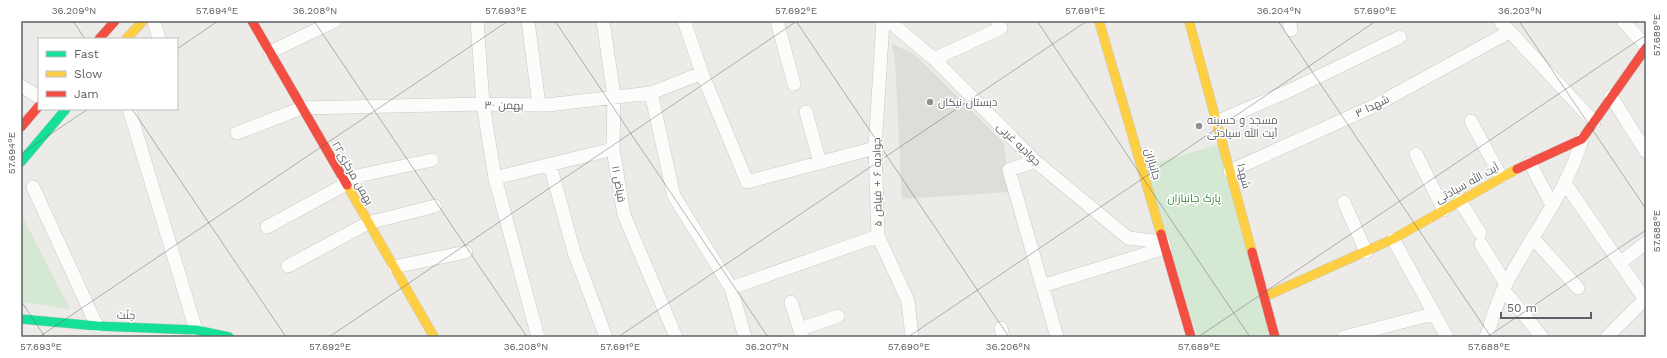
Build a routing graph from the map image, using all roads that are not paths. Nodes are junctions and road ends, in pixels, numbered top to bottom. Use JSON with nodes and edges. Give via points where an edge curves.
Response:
{"nodes":[{"id":1,"x":115,"y":21,"type":"edge"},
{"id":2,"x":143,"y":21,"type":"edge"},
{"id":3,"x":154,"y":21,"type":"edge"},
{"id":4,"x":252,"y":21,"type":"edge"},
{"id":5,"x":335,"y":21,"type":"edge"},
{"id":6,"x":477,"y":21,"type":"edge"},
{"id":7,"x":528,"y":21,"type":"edge"},
{"id":8,"x":603,"y":21,"type":"edge"},
{"id":9,"x":685,"y":21,"type":"edge"},
{"id":10,"x":777,"y":21,"type":"edge"},
{"id":11,"x":883,"y":21,"type":"edge"},
{"id":12,"x":889,"y":21,"type":"edge"},
{"id":13,"x":997,"y":21,"type":"edge"},
{"id":14,"x":1099,"y":21,"type":"edge"},
{"id":15,"x":1189,"y":21,"type":"edge"},
{"id":16,"x":1500,"y":21,"type":"edge"},
{"id":17,"x":1623,"y":21,"type":"edge"},
{"id":18,"x":1509,"y":32,"type":"junction"},
{"id":19,"x":1400,"y":37,"type":"dead end"},
{"id":20,"x":100,"y":38,"type":"edge"},
{"id":21,"x":127,"y":38,"type":"edge"},
{"id":22,"x":159,"y":38,"type":"edge"},
{"id":23,"x":1646,"y":47,"type":"edge"},
{"id":24,"x":270,"y":52,"type":"junction"},
{"id":25,"x":934,"y":59,"type":"junction"},
{"id":26,"x":702,"y":73,"type":"junction"},
{"id":27,"x":794,"y":84,"type":"dead end"},
{"id":28,"x":21,"y":86,"type":"edge"},
{"id":29,"x":651,"y":93,"type":"junction"},
{"id":30,"x":38,"y":96,"type":"edge"},
{"id":31,"x":614,"y":96,"type":"junction"},
{"id":32,"x":1611,"y":96,"type":"junction"},
{"id":33,"x":483,"y":104,"type":"junction"},
{"id":34,"x":539,"y":105,"type":"junction"},
{"id":35,"x":38,"y":107,"type":"edge"},
{"id":36,"x":302,"y":108,"type":"junction"},
{"id":37,"x":65,"y":110,"type":"edge"},
{"id":38,"x":129,"y":110,"type":"edge"},
{"id":39,"x":806,"y":112,"type":"dead end"},
{"id":40,"x":1470,"y":121,"type":"dead end"},
{"id":41,"x":1216,"y":122,"type":"junction"},
{"id":42,"x":1594,"y":122,"type":"junction"},
{"id":43,"x":21,"y":127,"type":"edge"},
{"id":44,"x":237,"y":133,"type":"dead end"},
{"id":45,"x":1582,"y":139,"type":"junction"},
{"id":46,"x":875,"y":148,"type":"junction"},
{"id":47,"x":613,"y":149,"type":"junction"},
{"id":48,"x":1646,"y":152,"type":"edge"},
{"id":49,"x":1416,"y":154,"type":"dead end"},
{"id":50,"x":432,"y":160,"type":"dead end"},
{"id":51,"x":1035,"y":161,"type":"junction"},
{"id":52,"x":21,"y":162,"type":"edge"},
{"id":53,"x":820,"y":163,"type":"junction"},
{"id":54,"x":1530,"y":163,"type":"junction"},
{"id":55,"x":550,"y":165,"type":"junction"},
{"id":56,"x":1230,"y":171,"type":"junction"},
{"id":57,"x":1501,"y":177,"type":"junction"},
{"id":58,"x":495,"y":178,"type":"junction"},
{"id":59,"x":344,"y":182,"type":"junction"},
{"id":60,"x":1565,"y":183,"type":"junction"},
{"id":61,"x":34,"y":187,"type":"dead end"},
{"id":62,"x":1460,"y":201,"type":"junction"},
{"id":63,"x":1344,"y":202,"type":"dead end"},
{"id":64,"x":1552,"y":205,"type":"junction"},
{"id":65,"x":435,"y":206,"type":"dead end"},
{"id":66,"x":1444,"y":210,"type":"junction"},
{"id":67,"x":368,"y":223,"type":"junction"},
{"id":68,"x":268,"y":227,"type":"dead end"},
{"id":69,"x":878,"y":236,"type":"junction"},
{"id":70,"x":1533,"y":238,"type":"junction"},
{"id":71,"x":1393,"y":239,"type":"junction"},
{"id":72,"x":1646,"y":243,"type":"edge"},
{"id":73,"x":1164,"y":245,"type":"junction"},
{"id":74,"x":466,"y":252,"type":"dead end"},
{"id":75,"x":1366,"y":252,"type":"junction"},
{"id":76,"x":1621,"y":262,"type":"junction"},
{"id":77,"x":288,"y":266,"type":"dead end"},
{"id":78,"x":394,"y":267,"type":"junction"},
{"id":79,"x":1042,"y":286,"type":"junction"},
{"id":80,"x":1505,"y":287,"type":"junction"},
{"id":81,"x":731,"y":288,"type":"junction"},
{"id":82,"x":1578,"y":288,"type":"dead end"},
{"id":83,"x":1264,"y":297,"type":"junction"},
{"id":84,"x":1646,"y":299,"type":"edge"},
{"id":85,"x":791,"y":302,"type":"dead end"},
{"id":86,"x":1433,"y":314,"type":"junction"},
{"id":87,"x":838,"y":316,"type":"dead end"},
{"id":88,"x":21,"y":319,"type":"edge"},
{"id":89,"x":196,"y":330,"type":"junction"},
{"id":90,"x":100,"y":332,"type":"edge"},
{"id":91,"x":801,"y":333,"type":"edge"},
{"id":92,"x":214,"y":335,"type":"edge"},
{"id":93,"x":229,"y":337,"type":"edge"},
{"id":94,"x":434,"y":337,"type":"edge"},
{"id":95,"x":538,"y":337,"type":"edge"},
{"id":96,"x":606,"y":337,"type":"edge"},
{"id":97,"x":676,"y":337,"type":"edge"},
{"id":98,"x":745,"y":337,"type":"edge"},
{"id":99,"x":912,"y":337,"type":"edge"},
{"id":100,"x":1057,"y":337,"type":"edge"},
{"id":101,"x":1191,"y":337,"type":"edge"},
{"id":102,"x":1275,"y":337,"type":"edge"},
{"id":103,"x":1344,"y":337,"type":"edge"},
{"id":104,"x":1447,"y":337,"type":"edge"},
{"id":105,"x":1486,"y":337,"type":"edge"},
{"id":106,"x":1542,"y":337,"type":"edge"},
{"id":107,"x":1607,"y":337,"type":"edge"}],
"edges":[{"from":1,"to":20,"type":"main road"},
{"from":2,"to":21,"type":"main road"},
{"from":3,"to":22,"type":"street"},
{"from":4,"to":24,"type":"main road","name":"۲۲بهمن مرکزی"},
{"from":5,"to":24,"type":"street"},
{"from":6,"to":33,"type":"street"},
{"from":7,"to":34,"type":"street"},
{"from":8,"to":31,"type":"street","name":"فیاض ۱۱"},
{"from":9,"to":26,"type":"street"},
{"from":10,"to":27,"type":"street"},
{"from":11,"to":46,"type":"street","name":"جوادیه ۶ + فیاض ۵"},
{"from":12,"to":25,"type":"street","name":"جوادیه غربی"},
{"from":13,"to":25,"type":"street","via":[[1001,28]]},
{"from":14,"to":73,"type":"main road","name":"جانبازان"},
{"from":15,"to":41,"type":"main road","name":"شهدا"},
{"from":16,"to":18,"type":"street"},
{"from":17,"to":23,"type":"street"},
{"from":18,"to":42,"type":"street"},
{"from":18,"to":56,"type":"street","name":"شهدا ۳","via":[[1374,106]]},
{"from":19,"to":41,"type":"street","via":[[1332,71]]},
{"from":23,"to":32,"type":"main road"},
{"from":24,"to":36,"type":"main road","name":"۲۲بهمن مرکزی"},
{"from":25,"to":51,"type":"street","name":"جوادیه غربی"},
{"from":26,"to":29,"type":"street","name":"بهمن ۳۰"},
{"from":26,"to":53,"type":"street","via":[[747,182]]},
{"from":28,"to":30,"type":"street"},
{"from":29,"to":31,"type":"street","name":"بهمن ۳۰"},
{"from":29,"to":81,"type":"street","via":[[674,196]]},
{"from":31,"to":34,"type":"street","name":"بهمن ۳۰"},
{"from":31,"to":47,"type":"street","name":"فیاض ۱۱"},
{"from":32,"to":42,"type":"main road"},
{"from":32,"to":48,"type":"street"},
{"from":33,"to":34,"type":"street","name":"بهمن ۳۰"},
{"from":33,"to":36,"type":"street","name":"بهمن ۳۰"},
{"from":33,"to":58,"type":"street"},
{"from":35,"to":43,"type":"main road"},
{"from":36,"to":44,"type":"street","name":"بهمن ۳۰"},
{"from":36,"to":59,"type":"main road","name":"۲۲بهمن مرکزی"},
{"from":37,"to":52,"type":"main road"},
{"from":38,"to":89,"type":"street"},
{"from":39,"to":53,"type":"street"},
{"from":40,"to":57,"type":"street"},
{"from":41,"to":56,"type":"main road","name":"شهدا"},
{"from":42,"to":45,"type":"main road"},
{"from":45,"to":54,"type":"main road","name":"آیت الله سیادتی"},
{"from":45,"to":60,"type":"street"},
{"from":46,"to":53,"type":"street"},
{"from":46,"to":69,"type":"street","name":"جوادیه ۶ + فیاض ۵"},
{"from":47,"to":55,"type":"street"},
{"from":47,"to":97,"type":"street","name":"فیاض ۱۱","via":[[624,215]]},
{"from":49,"to":66,"type":"street"},
{"from":50,"to":59,"type":"street"},
{"from":51,"to":73,"type":"street","name":"جوادیه غربی","via":[[1128,238]]},
{"from":51,"to":79,"type":"street","via":[[1009,170]]},
{"from":54,"to":57,"type":"main road","name":"آیت الله سیادتی"},
{"from":54,"to":64,"type":"street"},
{"from":55,"to":58,"type":"street"},
{"from":55,"to":96,"type":"street","via":[[574,252]]},
{"from":56,"to":83,"type":"main road","name":"شهدا"},
{"from":57,"to":62,"type":"main road","name":"آیت الله سیادتی"},
{"from":58,"to":95,"type":"street"},
{"from":59,"to":67,"type":"main road","name":"۲۲بهمن مرکزی"},
{"from":59,"to":68,"type":"street"},
{"from":60,"to":64,"type":"street"},
{"from":60,"to":76,"type":"street"},
{"from":61,"to":90,"type":"street"},
{"from":62,"to":66,"type":"main road","name":"آیت الله سیادتی"},
{"from":62,"to":80,"type":"street"},
{"from":63,"to":75,"type":"street"},
{"from":64,"to":70,"type":"street"},
{"from":65,"to":67,"type":"street"},
{"from":66,"to":71,"type":"main road","name":"آیت الله سیادتی"},
{"from":67,"to":77,"type":"street"},
{"from":67,"to":78,"type":"main road","name":"۲۲بهمن مرکزی"},
{"from":69,"to":81,"type":"street"},
{"from":69,"to":99,"type":"street","name":"جوادیه ۶ + فیاض ۵","via":[[908,301]]},
{"from":70,"to":80,"type":"street"},
{"from":70,"to":82,"type":"street"},
{"from":71,"to":75,"type":"main road","name":"آیت الله سیادتی"},
{"from":71,"to":86,"type":"street"},
{"from":72,"to":76,"type":"street"},
{"from":73,"to":79,"type":"street"},
{"from":73,"to":101,"type":"main road","name":"جانبازان"},
{"from":74,"to":78,"type":"street"},
{"from":75,"to":83,"type":"main road","name":"آیت الله سیادتی"},
{"from":76,"to":84,"type":"street"},
{"from":78,"to":94,"type":"main road","name":"۲۲بهمن مرکزی"},
{"from":79,"to":100,"type":"street"},
{"from":80,"to":105,"type":"street"},
{"from":80,"to":106,"type":"street"},
{"from":81,"to":98,"type":"street"},
{"from":83,"to":102,"type":"main road","name":"شهدا"},
{"from":84,"to":107,"type":"street"},
{"from":85,"to":91,"type":"street"},
{"from":86,"to":103,"type":"street"},
{"from":86,"to":104,"type":"street"},
{"from":87,"to":91,"type":"street"},
{"from":88,"to":90,"type":"main road","name":"جنّت"},
{"from":89,"to":90,"type":"main road","name":"جنّت"},
{"from":89,"to":92,"type":"main road","name":"جنّت"},
{"from":92,"to":93,"type":"main road","name":"جنّت"}]}
